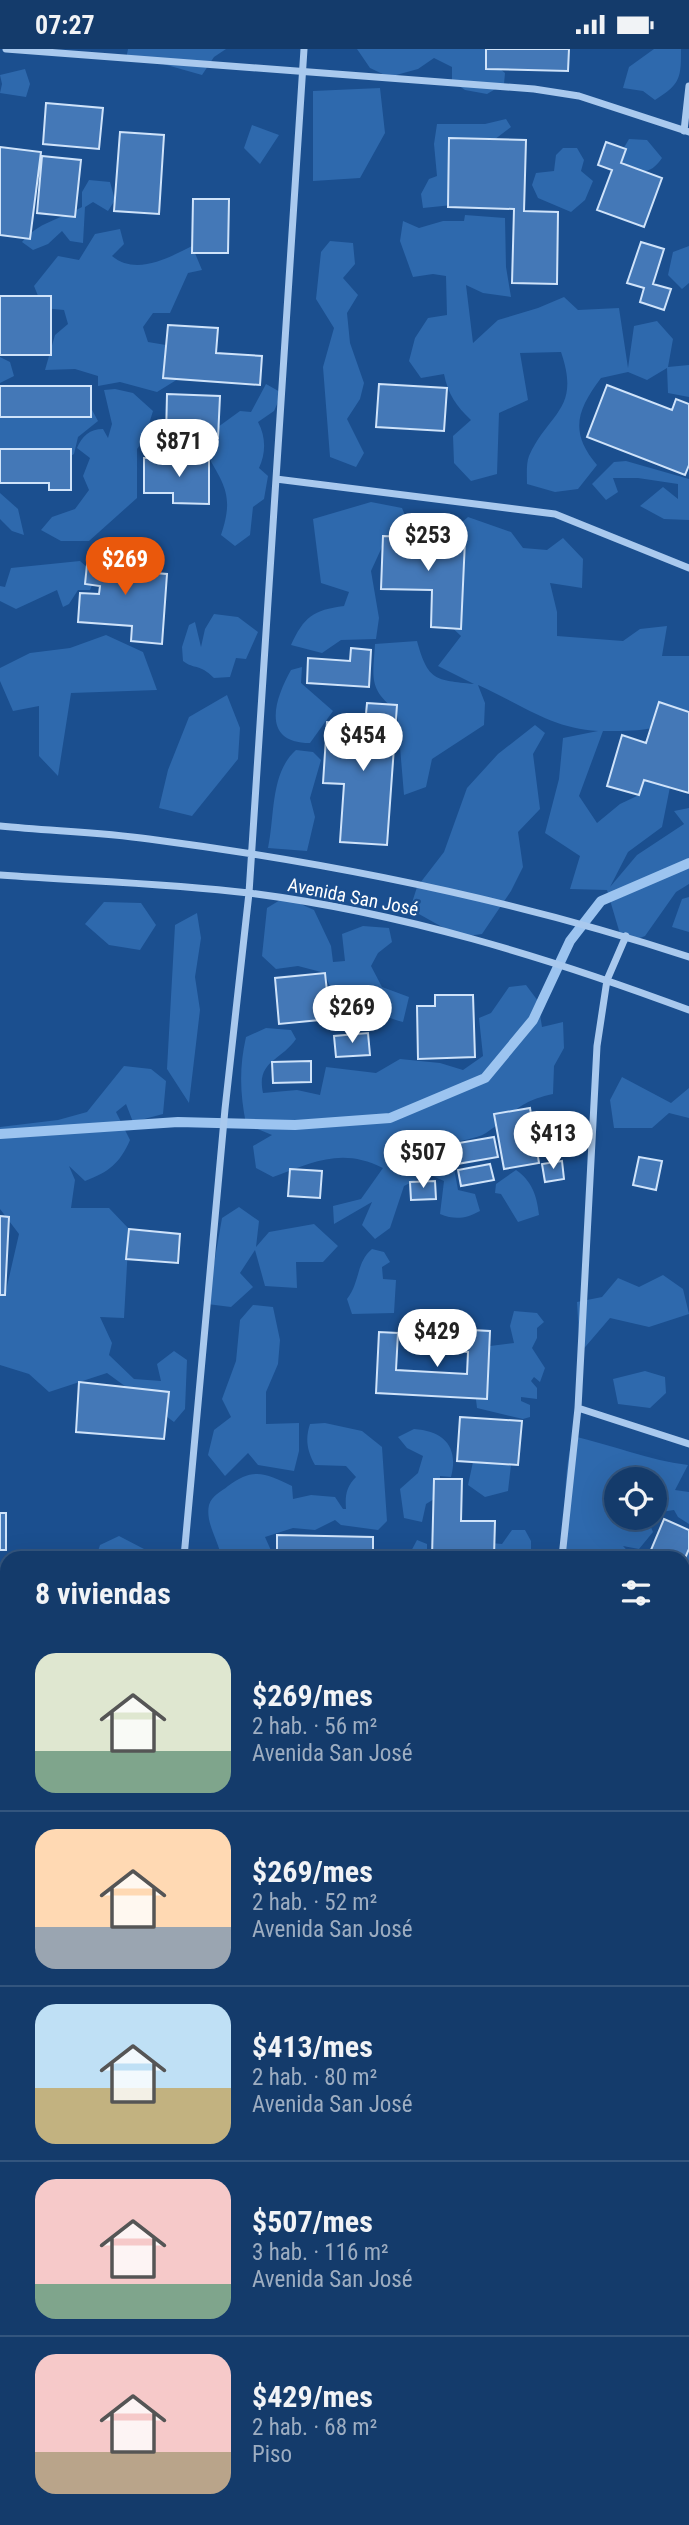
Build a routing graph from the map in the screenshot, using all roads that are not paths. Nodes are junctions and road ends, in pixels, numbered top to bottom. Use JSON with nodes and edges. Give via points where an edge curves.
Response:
{"nodes":[{"id":1,"x":6,"y":49,"type":"edge"},
{"id":2,"x":304,"y":49,"type":"edge"},
{"id":3,"x":303,"y":70,"type":"junction"},
{"id":4,"x":689,"y":86,"type":"edge"},
{"id":5,"x":686,"y":132,"type":"edge"},
{"id":6,"x":276,"y":479,"type":"junction"},
{"id":7,"x":689,"y":568,"type":"edge"},
{"id":8,"x":0,"y":826,"type":"edge"},
{"id":9,"x":251,"y":855,"type":"junction"},
{"id":10,"x":0,"y":875,"type":"edge"},
{"id":11,"x":249,"y":893,"type":"junction"},
{"id":12,"x":626,"y":936,"type":"junction"},
{"id":13,"x":689,"y":957,"type":"edge"},
{"id":14,"x":607,"y":980,"type":"junction"},
{"id":15,"x":689,"y":1010,"type":"edge"},
{"id":16,"x":578,"y":1408,"type":"junction"},
{"id":17,"x":689,"y":1444,"type":"edge"},
{"id":18,"x":185,"y":1551,"type":"edge"},
{"id":19,"x":563,"y":1551,"type":"edge"}],
"edges":[{"from":1,"to":3,"type":"street"},
{"from":2,"to":3,"type":"street"},
{"from":3,"to":5,"type":"street","via":[[579,96]]},
{"from":3,"to":6,"type":"street"},
{"from":4,"to":5,"type":"street"},
{"from":6,"to":7,"type":"street","via":[[555,514]]},
{"from":6,"to":9,"type":"street"},
{"from":8,"to":9,"type":"street","name":"Avenida San José","via":[[146,838]]},
{"from":9,"to":11,"type":"street"},
{"from":9,"to":12,"type":"street","name":"Avenida San José","via":[[396,879]]},
{"from":10,"to":11,"type":"street","name":"Avenida San José"},
{"from":11,"to":14,"type":"street","name":"Avenida San José","via":[[403,922],[526,953]]},
{"from":11,"to":18,"type":"street"},
{"from":12,"to":13,"type":"street","name":"Avenida San José"},
{"from":12,"to":14,"type":"street"},
{"from":14,"to":15,"type":"street","name":"Avenida San José"},
{"from":14,"to":16,"type":"street","via":[[597,1047]]},
{"from":16,"to":17,"type":"street"},
{"from":16,"to":19,"type":"street"}]}
